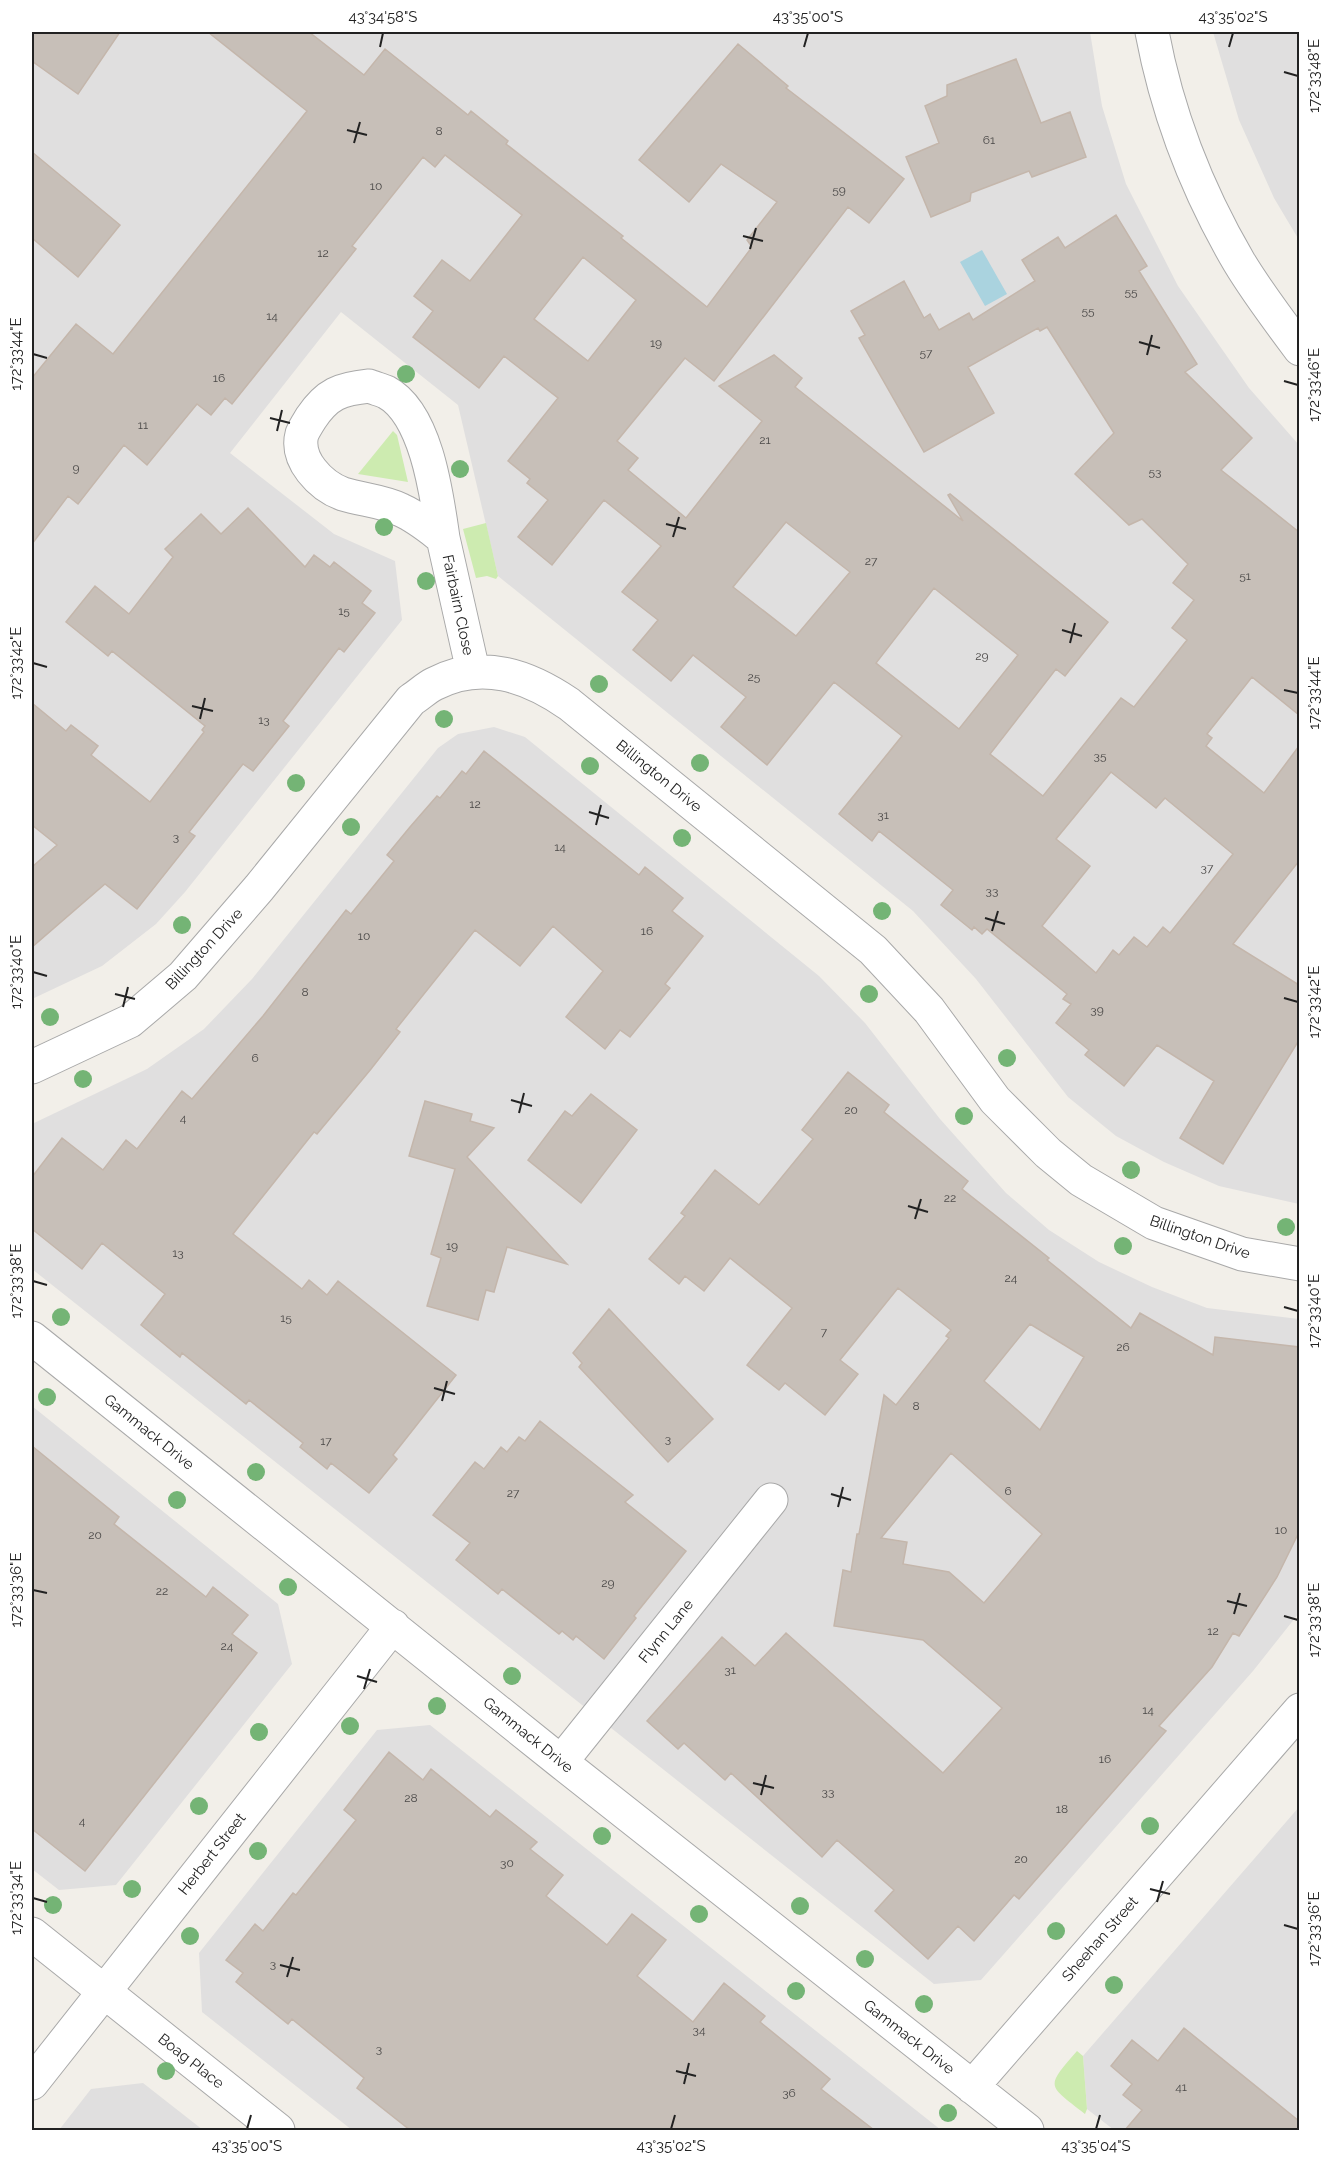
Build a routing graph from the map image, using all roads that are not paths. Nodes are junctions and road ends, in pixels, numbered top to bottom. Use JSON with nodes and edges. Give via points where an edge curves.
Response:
{"nodes":[{"id":1,"x":1152,"y":32,"type":"edge"},
{"id":2,"x":1299,"y":349,"type":"edge"},
{"id":3,"x":443,"y":538,"type":"junction"},
{"id":4,"x":473,"y":671,"type":"junction"},
{"id":5,"x":32,"y":1067,"type":"edge"},
{"id":6,"x":1299,"y":1264,"type":"edge"},
{"id":7,"x":32,"y":1338,"type":"edge"},
{"id":8,"x":771,"y":1500,"type":"dead end"},
{"id":9,"x":393,"y":1626,"type":"junction"},
{"id":10,"x":1299,"y":1710,"type":"edge"},
{"id":11,"x":561,"y":1762,"type":"junction"},
{"id":12,"x":32,"y":1934,"type":"edge"},
{"id":13,"x":104,"y":1992,"type":"junction"},
{"id":14,"x":32,"y":2083,"type":"edge"},
{"id":15,"x":972,"y":2087,"type":"junction"},
{"id":16,"x":278,"y":2130,"type":"edge"},
{"id":17,"x":1027,"y":2130,"type":"edge"}],
"edges":[{"from":1,"to":2,"type":"street","via":[[1166,90],[1198,180],[1240,263]]},
{"from":3,"to":3,"type":"street","name":"Fairbairn Close","via":[[401,509],[341,493],[308,465],[301,450],[302,433],[326,398],[347,388],[369,386],[387,393],[405,410],[424,443]]},
{"from":3,"to":4,"type":"street","name":"Fairbairn Close"},
{"from":4,"to":5,"type":"street","name":"Billington Drive","via":[[433,684],[411,700],[183,976],[130,1021]]},
{"from":4,"to":6,"type":"street","name":"Billington Drive","via":[[526,679],[550,691],[841,922],[929,1010],[995,1100],[1081,1180],[1154,1223],[1242,1254]]},
{"from":7,"to":9,"type":"street","name":"Gammack Drive"},
{"from":8,"to":11,"type":"street","name":"Flynn Lane"},
{"from":9,"to":11,"type":"street","name":"Gammack Drive"},
{"from":9,"to":13,"type":"street","name":"Herbert Street"},
{"from":10,"to":15,"type":"street","name":"Sheehan Street"},
{"from":11,"to":15,"type":"street","name":"Gammack Drive"},
{"from":12,"to":13,"type":"street","name":"Boag Place"},
{"from":13,"to":14,"type":"street","name":"Herbert Street"},
{"from":13,"to":16,"type":"street","name":"Boag Place"},
{"from":15,"to":17,"type":"street","name":"Gammack Drive"}]}
